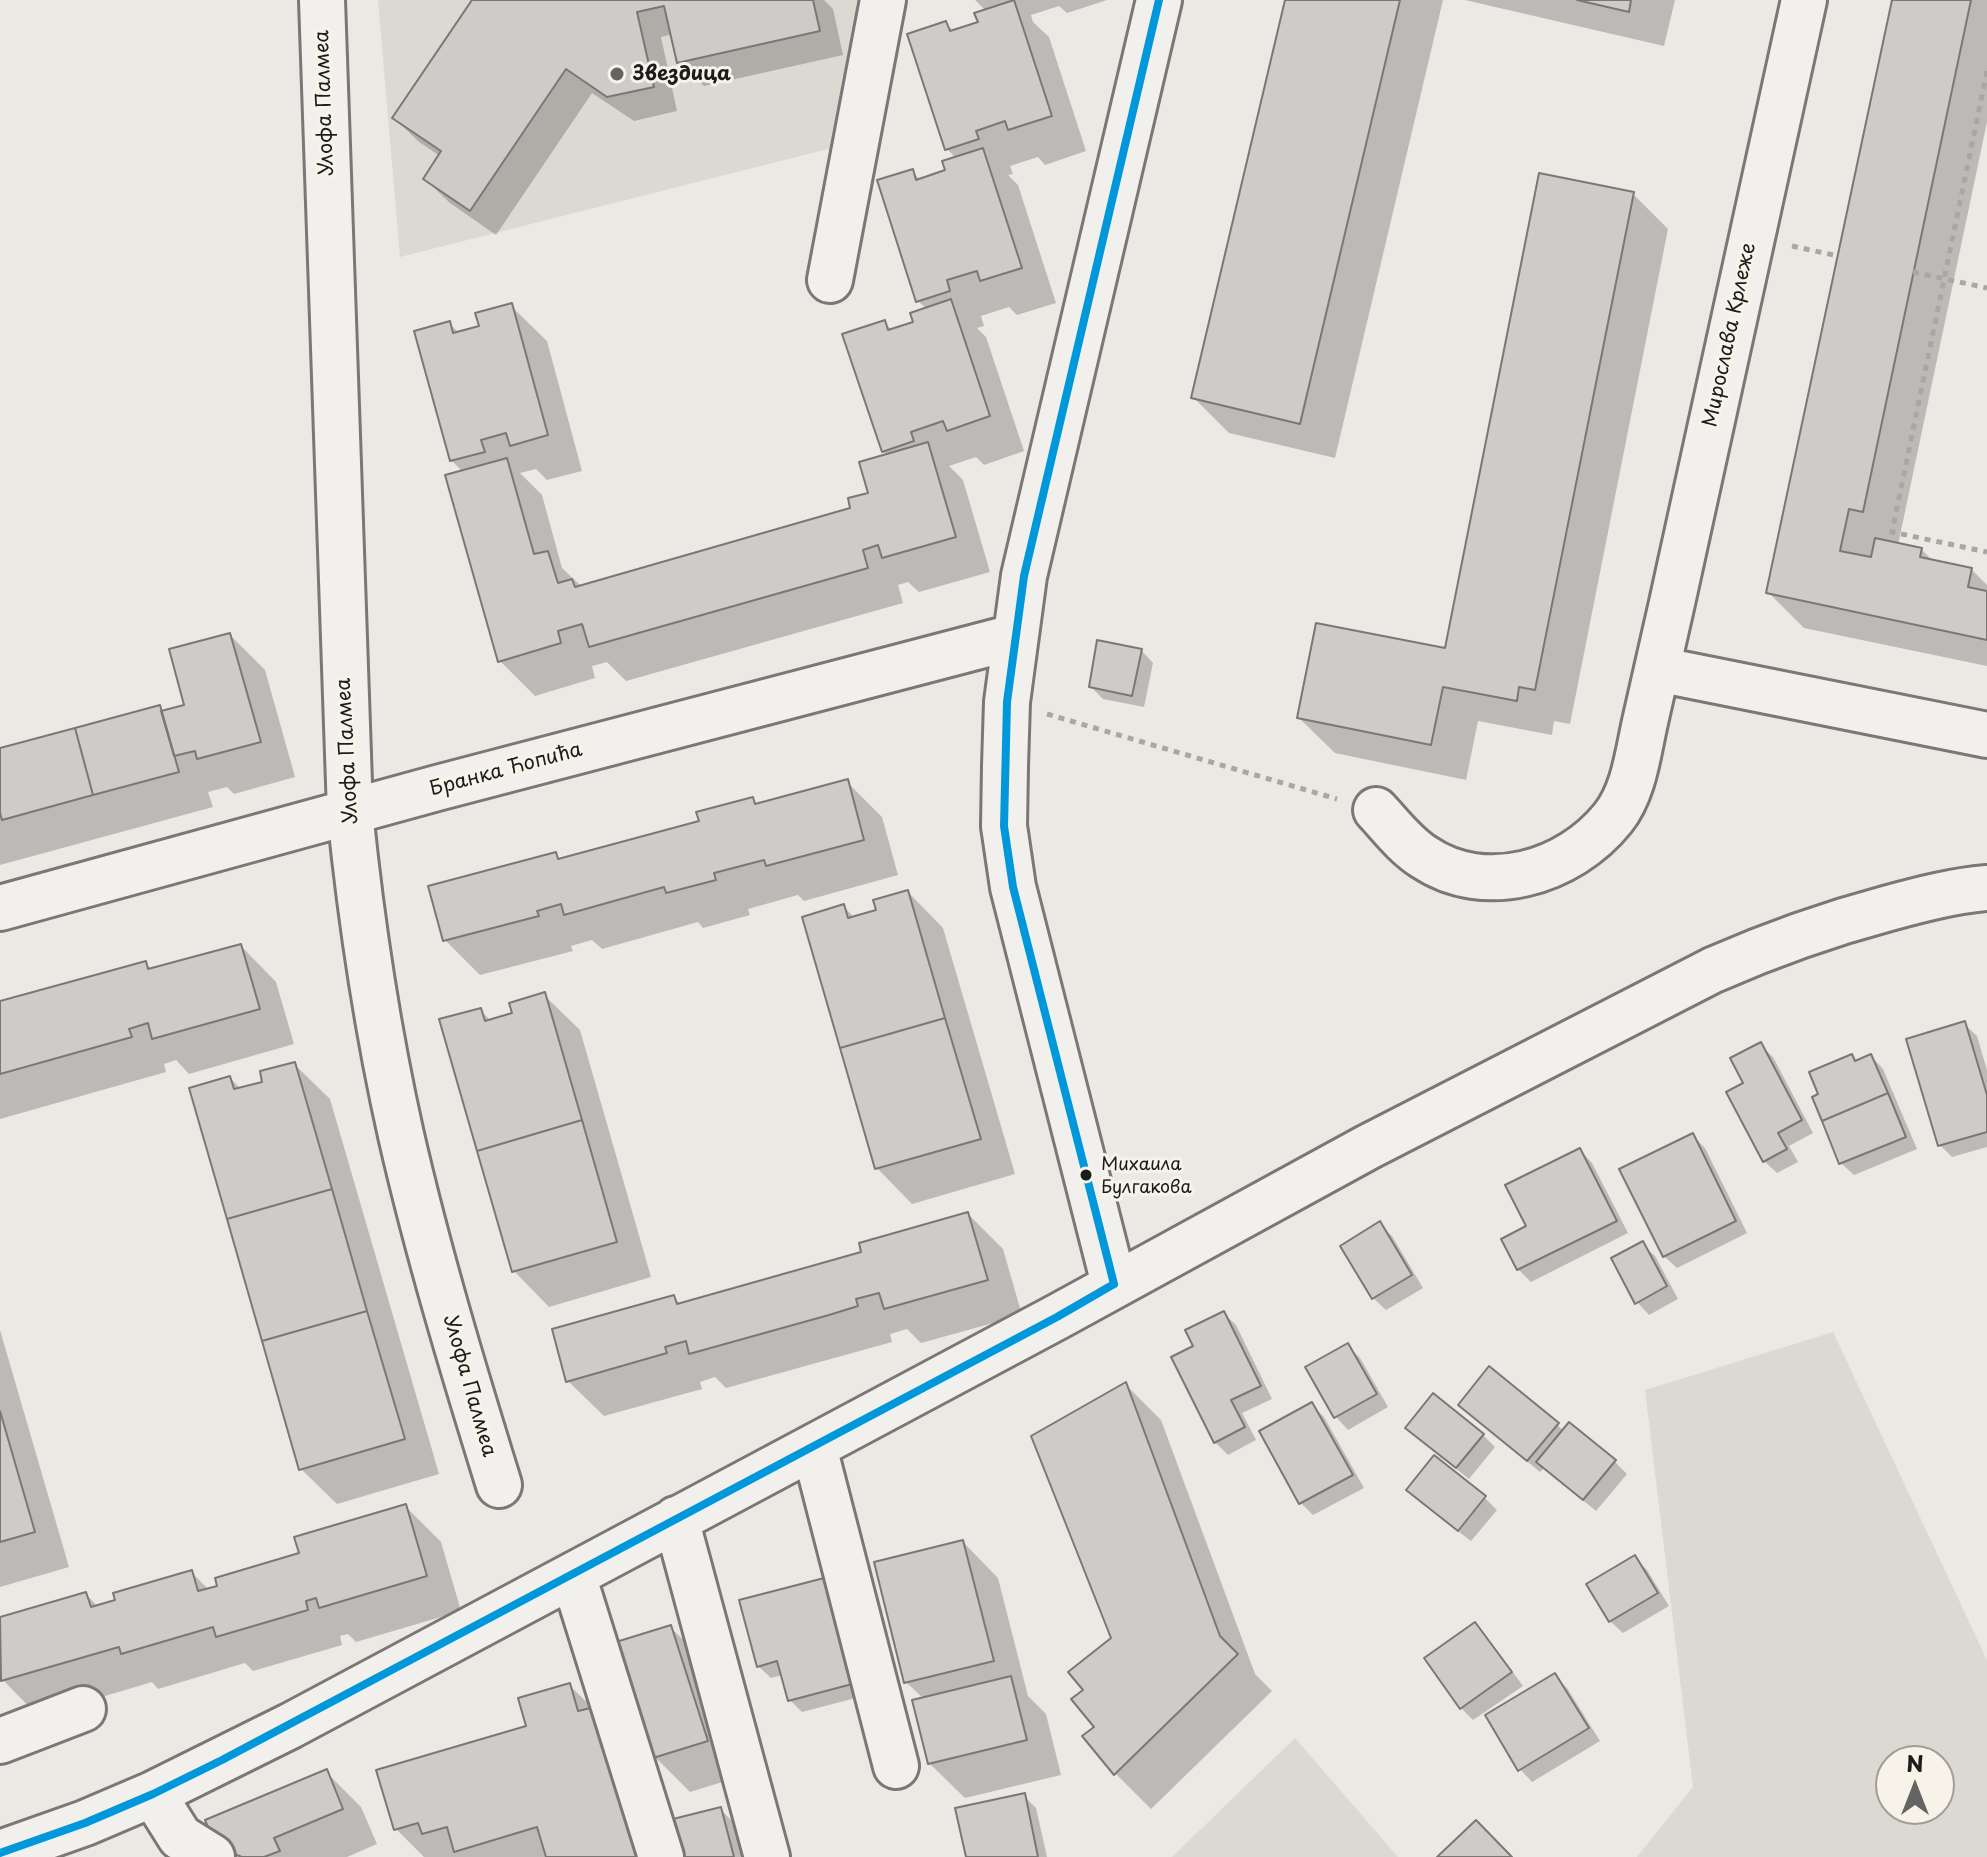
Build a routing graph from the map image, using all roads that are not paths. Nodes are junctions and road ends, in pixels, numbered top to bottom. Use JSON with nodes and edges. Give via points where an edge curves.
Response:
{"nodes":[{"id":1,"x":322,"y":0,"type":"edge"},
{"id":2,"x":883,"y":0,"type":"edge"},
{"id":3,"x":1159,"y":0,"type":"edge"},
{"id":4,"x":1804,"y":0,"type":"edge"},
{"id":5,"x":830,"y":280,"type":"dead end"},
{"id":6,"x":1014,"y":637,"type":"junction"},
{"id":7,"x":1657,"y":669,"type":"junction"},
{"id":8,"x":1987,"y":735,"type":"edge"},
{"id":9,"x":1376,"y":810,"type":"road end"},
{"id":10,"x":350,"y":812,"type":"junction"},
{"id":11,"x":1987,"y":888,"type":"edge"},
{"id":12,"x":0,"y":908,"type":"edge"},
{"id":13,"x":1114,"y":1284,"type":"junction"},
{"id":14,"x":814,"y":1447,"type":"junction"},
{"id":15,"x":499,"y":1485,"type":"dead end"},
{"id":16,"x":676,"y":1519,"type":"junction"},
{"id":17,"x":573,"y":1575,"type":"junction"},
{"id":18,"x":83,"y":1709,"type":"dead end"},
{"id":19,"x":0,"y":1741,"type":"edge"},
{"id":20,"x":896,"y":1766,"type":"dead end"},
{"id":21,"x":153,"y":1794,"type":"junction"},
{"id":22,"x":91,"y":1840,"type":"edge"},
{"id":23,"x":0,"y":1853,"type":"edge"},
{"id":24,"x":212,"y":1857,"type":"edge"},
{"id":25,"x":661,"y":1857,"type":"edge"},
{"id":26,"x":767,"y":1857,"type":"edge"}],
"edges":[{"from":1,"to":10,"type":"street","name":"Улофа Палмеа"},
{"from":2,"to":5,"type":"street"},
{"from":3,"to":6,"type":"street"},
{"from":4,"to":7,"type":"street","name":"Мирослава Крлеже"},
{"from":6,"to":10,"type":"street","name":"Бранка Ћопића"},
{"from":6,"to":13,"type":"street","via":[[1004,826],[1013,887]]},
{"from":7,"to":8,"type":"street"},
{"from":7,"to":9,"type":"street","name":"Мирослава Крлеже","via":[[1628,792],[1614,817],[1569,857],[1510,877],[1451,871],[1423,857]]},
{"from":10,"to":12,"type":"street","name":"Бранка Ћопића"},
{"from":10,"to":15,"type":"street","name":"Улофа Палмеа","via":[[375,999],[401,1135]]},
{"from":11,"to":13,"type":"street","via":[[1952,891],[1837,922],[1713,970]]},
{"from":13,"to":14,"type":"street"},
{"from":14,"to":16,"type":"street"},
{"from":14,"to":20,"type":"street"},
{"from":16,"to":17,"type":"street"},
{"from":16,"to":26,"type":"street"},
{"from":17,"to":21,"type":"street"},
{"from":17,"to":25,"type":"street"},
{"from":18,"to":19,"type":"street"},
{"from":21,"to":22,"type":"street"},
{"from":21,"to":24,"type":"street","via":[[180,1837]]},
{"from":22,"to":23,"type":"street"}]}
